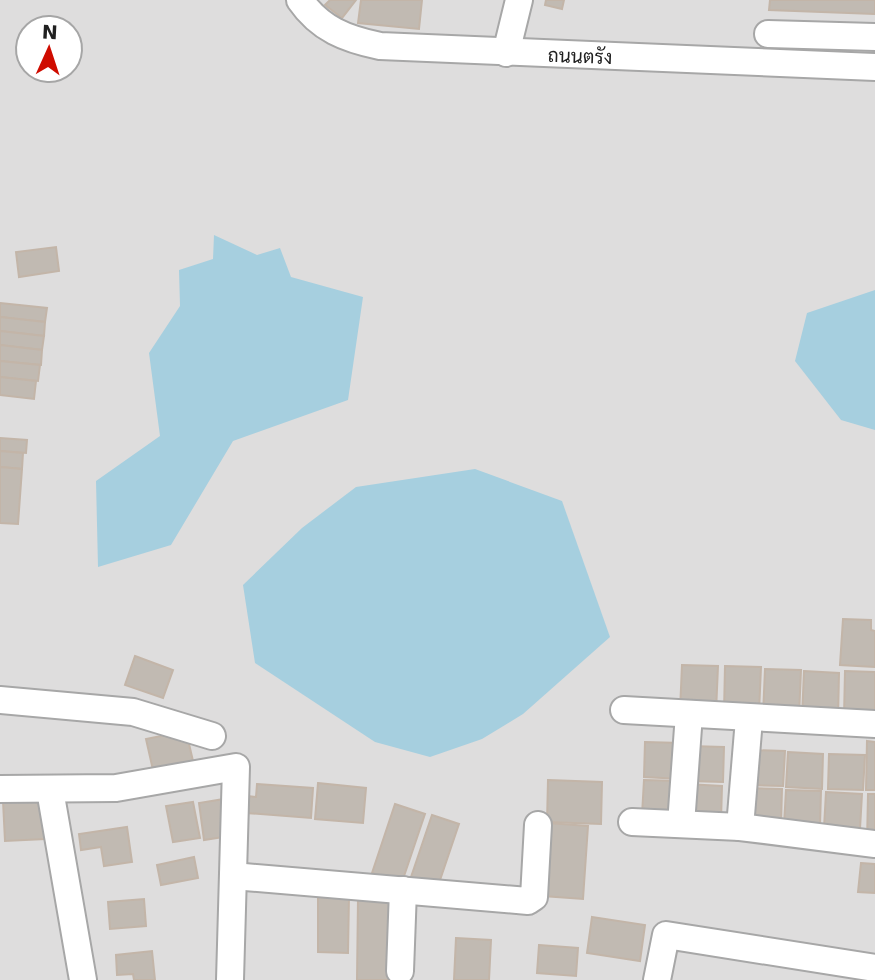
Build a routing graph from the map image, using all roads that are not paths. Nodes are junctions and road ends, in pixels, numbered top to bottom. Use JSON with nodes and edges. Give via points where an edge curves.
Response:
{"nodes":[{"id":1,"x":300,"y":0,"type":"edge"},
{"id":2,"x":519,"y":0,"type":"edge"},
{"id":3,"x":768,"y":34,"type":"dead end"},
{"id":4,"x":875,"y":37,"type":"edge"},
{"id":5,"x":506,"y":53,"type":"junction"},
{"id":6,"x":875,"y":66,"type":"edge"},
{"id":7,"x":0,"y":700,"type":"edge"},
{"id":8,"x":624,"y":710,"type":"dead end"},
{"id":9,"x":689,"y":714,"type":"junction"},
{"id":10,"x":749,"y":719,"type":"junction"},
{"id":11,"x":875,"y":724,"type":"edge"},
{"id":12,"x":212,"y":736,"type":"dead end"},
{"id":13,"x":0,"y":789,"type":"edge"},
{"id":14,"x":50,"y":790,"type":"junction"},
{"id":15,"x":632,"y":822,"type":"dead end"},
{"id":16,"x":681,"y":824,"type":"junction"},
{"id":17,"x":538,"y":825,"type":"dead end"},
{"id":18,"x":740,"y":827,"type":"junction"},
{"id":19,"x":875,"y":844,"type":"edge"},
{"id":20,"x":233,"y":876,"type":"junction"},
{"id":21,"x":402,"y":890,"type":"junction"},
{"id":22,"x":875,"y":968,"type":"edge"},
{"id":23,"x":400,"y":971,"type":"dead end"},
{"id":24,"x":83,"y":980,"type":"edge"},
{"id":25,"x":230,"y":980,"type":"edge"},
{"id":26,"x":657,"y":980,"type":"edge"}],
"edges":[{"from":1,"to":5,"type":"street","name":"ถนนตรัง","via":[[330,30],[351,40],[380,46]]},
{"from":2,"to":5,"type":"street"},
{"from":3,"to":4,"type":"street"},
{"from":5,"to":6,"type":"street","name":"ถนนตรัง"},
{"from":7,"to":12,"type":"street","via":[[133,712]]},
{"from":8,"to":9,"type":"street"},
{"from":9,"to":10,"type":"street"},
{"from":9,"to":16,"type":"street"},
{"from":10,"to":11,"type":"street"},
{"from":10,"to":18,"type":"street"},
{"from":13,"to":14,"type":"street"},
{"from":14,"to":20,"type":"street","via":[[116,788],[236,767]]},
{"from":14,"to":24,"type":"street"},
{"from":15,"to":16,"type":"street"},
{"from":16,"to":18,"type":"street"},
{"from":17,"to":21,"type":"street","via":[[534,897],[528,901]]},
{"from":18,"to":19,"type":"street"},
{"from":20,"to":21,"type":"street"},
{"from":20,"to":25,"type":"street"},
{"from":21,"to":23,"type":"street"},
{"from":22,"to":26,"type":"street","via":[[666,935]]}]}
